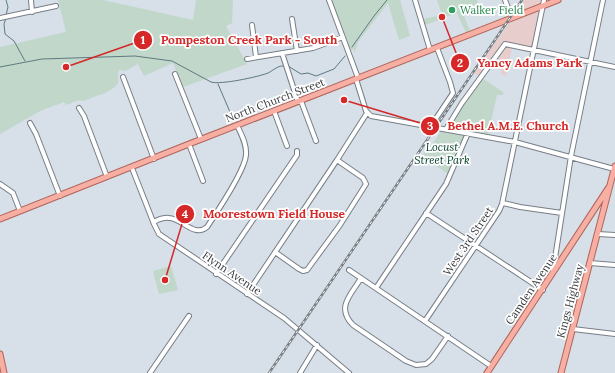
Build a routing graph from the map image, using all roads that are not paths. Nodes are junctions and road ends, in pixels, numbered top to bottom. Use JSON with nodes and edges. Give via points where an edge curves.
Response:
{"nodes":[{"id":1,"x":31,"y":0,"type":"edge"},
{"id":2,"x":329,"y":0,"type":"edge"},
{"id":3,"x":415,"y":0,"type":"edge"},
{"id":4,"x":505,"y":0,"type":"edge"},
{"id":5,"x":558,"y":0,"type":"edge"},
{"id":6,"x":603,"y":0,"type":"edge"},
{"id":7,"x":543,"y":3,"type":"edge"},
{"id":8,"x":56,"y":6,"type":"dead end"},
{"id":9,"x":32,"y":12,"type":"junction"},
{"id":10,"x":0,"y":18,"type":"edge"},
{"id":11,"x":512,"y":18,"type":"junction"},
{"id":12,"x":292,"y":19,"type":"dead end"},
{"id":13,"x":252,"y":25,"type":"dead end"},
{"id":14,"x":343,"y":37,"type":"junction"},
{"id":15,"x":437,"y":48,"type":"junction"},
{"id":16,"x":430,"y":50,"type":"junction"},
{"id":17,"x":534,"y":50,"type":"junction"},
{"id":18,"x":296,"y":51,"type":"junction"},
{"id":19,"x":282,"y":53,"type":"junction"},
{"id":20,"x":256,"y":57,"type":"junction"},
{"id":21,"x":247,"y":59,"type":"dead end"},
{"id":22,"x":590,"y":61,"type":"junction"},
{"id":23,"x":615,"y":67,"type":"edge"},
{"id":24,"x":175,"y":74,"type":"dead end"},
{"id":25,"x":124,"y":77,"type":"dead end"},
{"id":26,"x":357,"y":78,"type":"junction"},
{"id":27,"x":299,"y":101,"type":"junction"},
{"id":28,"x":79,"y":108,"type":"dead end"},
{"id":29,"x":274,"y":111,"type":"junction"},
{"id":30,"x":367,"y":113,"type":"junction"},
{"id":31,"x":30,"y":123,"type":"dead end"},
{"id":32,"x":237,"y":125,"type":"junction"},
{"id":33,"x":431,"y":126,"type":"junction"},
{"id":34,"x":446,"y":129,"type":"junction"},
{"id":35,"x":468,"y":133,"type":"junction"},
{"id":36,"x":201,"y":139,"type":"junction"},
{"id":37,"x":316,"y":140,"type":"dead end"},
{"id":38,"x":515,"y":142,"type":"junction"},
{"id":39,"x":189,"y":144,"type":"junction"},
{"id":40,"x":287,"y":146,"type":"dead end"},
{"id":41,"x":297,"y":151,"type":"dead end"},
{"id":42,"x":571,"y":156,"type":"junction"},
{"id":43,"x":154,"y":158,"type":"junction"},
{"id":44,"x":338,"y":160,"type":"junction"},
{"id":45,"x":615,"y":167,"type":"edge"},
{"id":46,"x":132,"y":168,"type":"junction"},
{"id":47,"x":107,"y":177,"type":"junction"},
{"id":48,"x":203,"y":180,"type":"dead end"},
{"id":49,"x":0,"y":184,"type":"edge"},
{"id":50,"x":609,"y":187,"type":"junction"},
{"id":51,"x":60,"y":196,"type":"junction"},
{"id":52,"x":503,"y":203,"type":"junction"},
{"id":53,"x":20,"y":211,"type":"junction"},
{"id":54,"x":603,"y":211,"type":"junction"},
{"id":55,"x":426,"y":213,"type":"junction"},
{"id":56,"x":562,"y":213,"type":"junction"},
{"id":57,"x":592,"y":215,"type":"junction"},
{"id":58,"x":0,"y":219,"type":"edge"},
{"id":59,"x":153,"y":222,"type":"junction"},
{"id":60,"x":598,"y":234,"type":"junction"},
{"id":61,"x":615,"y":235,"type":"edge"},
{"id":62,"x":476,"y":245,"type":"junction"},
{"id":63,"x":275,"y":252,"type":"junction"},
{"id":64,"x":590,"y":263,"type":"junction"},
{"id":65,"x":615,"y":265,"type":"edge"},
{"id":66,"x":349,"y":270,"type":"dead end"},
{"id":67,"x":216,"y":274,"type":"junction"},
{"id":68,"x":553,"y":274,"type":"junction"},
{"id":69,"x":361,"y":278,"type":"junction"},
{"id":70,"x":376,"y":288,"type":"junction"},
{"id":71,"x":543,"y":290,"type":"junction"},
{"id":72,"x":247,"y":294,"type":"junction"},
{"id":73,"x":189,"y":316,"type":"dead end"},
{"id":74,"x":425,"y":321,"type":"junction"},
{"id":75,"x":573,"y":329,"type":"junction"},
{"id":76,"x":615,"y":334,"type":"edge"},
{"id":77,"x":448,"y":336,"type":"junction"},
{"id":78,"x":317,"y":345,"type":"junction"},
{"id":79,"x":0,"y":354,"type":"edge"},
{"id":80,"x":491,"y":366,"type":"junction"},
{"id":81,"x":4,"y":373,"type":"edge"},
{"id":82,"x":150,"y":373,"type":"edge"},
{"id":83,"x":300,"y":373,"type":"edge"},
{"id":84,"x":349,"y":373,"type":"edge"},
{"id":85,"x":486,"y":373,"type":"edge"},
{"id":86,"x":562,"y":373,"type":"edge"}],
"edges":[{"from":1,"to":9,"type":"street"},
{"from":2,"to":14,"type":"street"},
{"from":3,"to":16,"type":"street"},
{"from":4,"to":11,"type":"street"},
{"from":5,"to":7,"type":"main road","name":"North Church Street"},
{"from":6,"to":22,"type":"street"},
{"from":7,"to":11,"type":"main road","name":"North Church Street"},
{"from":7,"to":17,"type":"street","name":"West 3rd Street"},
{"from":8,"to":9,"type":"street"},
{"from":9,"to":10,"type":"street"},
{"from":11,"to":15,"type":"main road","name":"North Church Street"},
{"from":12,"to":18,"type":"street"},
{"from":13,"to":20,"type":"street"},
{"from":14,"to":18,"type":"street","via":[[316,48]]},
{"from":14,"to":26,"type":"street"},
{"from":15,"to":16,"type":"main road","name":"North Church Street"},
{"from":15,"to":33,"type":"street","via":[[453,93]]},
{"from":16,"to":26,"type":"main road","name":"North Church Street"},
{"from":17,"to":22,"type":"street"},
{"from":17,"to":34,"type":"street","via":[[505,44]]},
{"from":17,"to":38,"type":"street","name":"West 3rd Street"},
{"from":18,"to":19,"type":"street"},
{"from":19,"to":20,"type":"street"},
{"from":19,"to":27,"type":"street"},
{"from":20,"to":21,"type":"street"},
{"from":22,"to":23,"type":"street"},
{"from":22,"to":42,"type":"street"},
{"from":24,"to":36,"type":"street"},
{"from":25,"to":43,"type":"street"},
{"from":26,"to":27,"type":"main road","name":"North Church Street"},
{"from":26,"to":30,"type":"street"},
{"from":27,"to":29,"type":"main road","name":"North Church Street"},
{"from":27,"to":37,"type":"street"},
{"from":28,"to":47,"type":"street"},
{"from":29,"to":32,"type":"main road","name":"North Church Street"},
{"from":29,"to":40,"type":"street"},
{"from":30,"to":33,"type":"street"},
{"from":30,"to":44,"type":"street"},
{"from":31,"to":51,"type":"street"},
{"from":32,"to":36,"type":"main road","name":"North Church Street"},
{"from":32,"to":59,"type":"street","via":[[246,149],[245,164],[207,227],[196,230],[170,218]]},
{"from":33,"to":34,"type":"street"},
{"from":34,"to":35,"type":"street"},
{"from":35,"to":38,"type":"street"},
{"from":35,"to":55,"type":"street","via":[[449,180]]},
{"from":36,"to":39,"type":"main road","name":"North Church Street"},
{"from":38,"to":42,"type":"street"},
{"from":38,"to":52,"type":"street","name":"West 3rd Street"},
{"from":39,"to":43,"type":"main road","name":"North Church Street"},
{"from":39,"to":48,"type":"street"},
{"from":41,"to":67,"type":"street","via":[[297,155]]},
{"from":42,"to":45,"type":"street"},
{"from":42,"to":56,"type":"street"},
{"from":43,"to":46,"type":"main road","name":"North Church Street"},
{"from":44,"to":63,"type":"street"},
{"from":44,"to":63,"type":"street","via":[[365,180],[366,186],[310,268],[299,269]]},
{"from":45,"to":50,"type":"main road"},
{"from":46,"to":47,"type":"main road","name":"North Church Street"},
{"from":46,"to":59,"type":"street","name":"Flynn Avenue"},
{"from":47,"to":51,"type":"main road","name":"North Church Street"},
{"from":49,"to":53,"type":"street","via":[[13,193]]},
{"from":50,"to":54,"type":"main road","name":"Kings Highway"},
{"from":50,"to":57,"type":"main road","name":"Camden Avenue"},
{"from":51,"to":53,"type":"main road","name":"North Church Street"},
{"from":52,"to":56,"type":"street"},
{"from":52,"to":62,"type":"street","name":"West 3rd Street"},
{"from":53,"to":58,"type":"main road","name":"North Church Street"},
{"from":54,"to":57,"type":"main road","via":[[597,210]]},
{"from":54,"to":60,"type":"main road","name":"Kings Highway"},
{"from":55,"to":62,"type":"street"},
{"from":55,"to":70,"type":"street"},
{"from":56,"to":68,"type":"street"},
{"from":57,"to":68,"type":"main road","name":"Camden Avenue"},
{"from":59,"to":67,"type":"street","name":"Flynn Avenue","via":[[157,232],[163,237]]},
{"from":60,"to":61,"type":"street"},
{"from":60,"to":64,"type":"main road","name":"Kings Highway"},
{"from":62,"to":71,"type":"street"},
{"from":62,"to":74,"type":"street","name":"West 3rd Street"},
{"from":63,"to":72,"type":"street"},
{"from":64,"to":65,"type":"street"},
{"from":64,"to":75,"type":"main road","name":"Kings Highway"},
{"from":66,"to":69,"type":"street"},
{"from":67,"to":72,"type":"street","name":"Flynn Avenue"},
{"from":68,"to":71,"type":"main road","name":"Camden Avenue"},
{"from":69,"to":70,"type":"street"},
{"from":69,"to":77,"type":"street","via":[[346,301],[347,318],[399,357],[413,365],[426,364],[432,360]]},
{"from":70,"to":74,"type":"street"},
{"from":71,"to":80,"type":"main road","name":"Camden Avenue"},
{"from":72,"to":78,"type":"street","name":"Flynn Avenue","via":[[284,318]]},
{"from":73,"to":82,"type":"street"},
{"from":74,"to":77,"type":"street"},
{"from":75,"to":76,"type":"street"},
{"from":75,"to":86,"type":"main road","name":"Kings Highway"},
{"from":77,"to":80,"type":"street"},
{"from":78,"to":83,"type":"street"},
{"from":78,"to":84,"type":"street","name":"Flynn Avenue"},
{"from":79,"to":81,"type":"main road"},
{"from":80,"to":85,"type":"main road","name":"Camden Avenue"}]}
